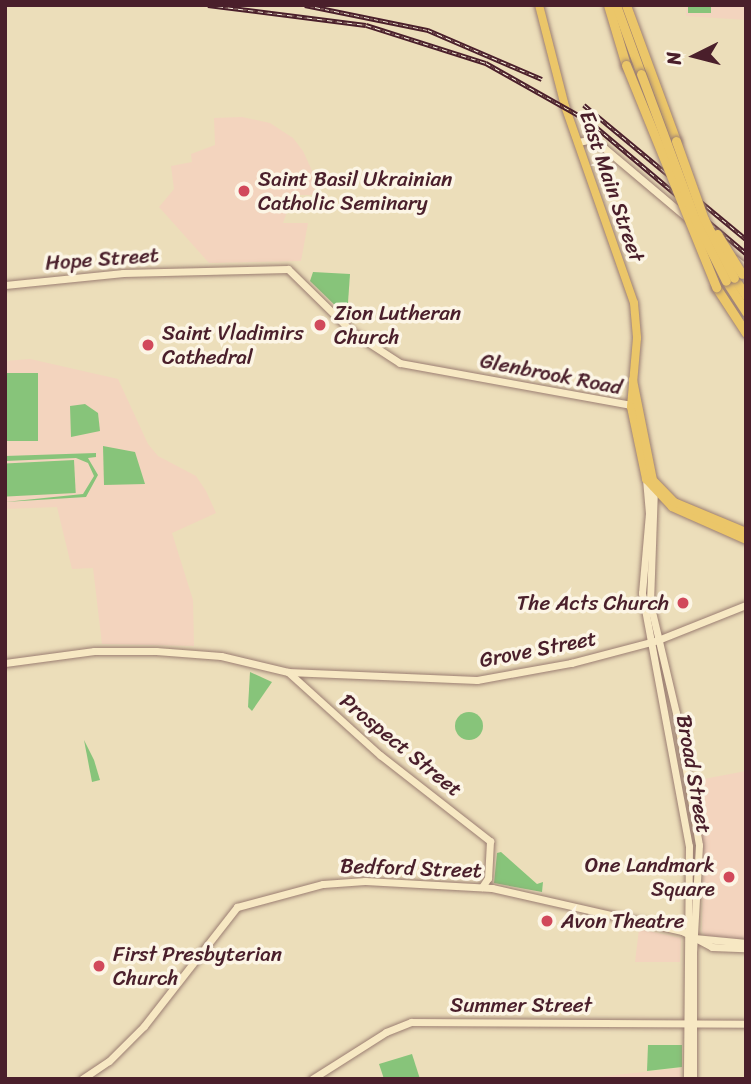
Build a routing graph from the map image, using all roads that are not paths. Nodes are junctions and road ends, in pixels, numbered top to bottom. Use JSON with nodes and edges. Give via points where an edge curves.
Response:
{"nodes":[{"id":1,"x":539,"y":5,"type":"edge"},
{"id":2,"x":608,"y":5,"type":"edge"},
{"id":3,"x":616,"y":5,"type":"edge"},
{"id":4,"x":627,"y":6,"type":"edge"},
{"id":5,"x":617,"y":20,"type":"junction"},
{"id":6,"x":578,"y":142,"type":"junction"},
{"id":7,"x":202,"y":270,"type":"joint"},
{"id":8,"x":739,"y":276,"type":"edge"},
{"id":9,"x":5,"y":285,"type":"edge"},
{"id":10,"x":746,"y":296,"type":"edge"},
{"id":11,"x":746,"y":313,"type":"edge"},
{"id":12,"x":746,"y":333,"type":"edge"},
{"id":13,"x":634,"y":406,"type":"junction"},
{"id":14,"x":649,"y":479,"type":"junction"},
{"id":15,"x":655,"y":493,"type":"junction"},
{"id":16,"x":746,"y":532,"type":"edge"},
{"id":17,"x":746,"y":540,"type":"edge"},
{"id":18,"x":746,"y":605,"type":"edge"},
{"id":19,"x":654,"y":641,"type":"junction"},
{"id":20,"x":5,"y":663,"type":"edge"},
{"id":21,"x":288,"y":672,"type":"junction"},
{"id":22,"x":488,"y":878,"type":"junction"},
{"id":23,"x":482,"y":887,"type":"junction"},
{"id":24,"x":492,"y":888,"type":"junction"},
{"id":25,"x":692,"y":936,"type":"junction"},
{"id":26,"x":746,"y":943,"type":"edge"},
{"id":27,"x":746,"y":948,"type":"edge"},
{"id":28,"x":689,"y":1023,"type":"junction"},
{"id":29,"x":746,"y":1024,"type":"edge"},
{"id":30,"x":82,"y":1079,"type":"edge"},
{"id":31,"x":312,"y":1079,"type":"edge"},
{"id":32,"x":687,"y":1079,"type":"edge"},
{"id":33,"x":693,"y":1079,"type":"edge"}],
"edges":[{"from":1,"to":6,"type":"main road","name":"East Main Street"},
{"from":2,"to":5,"type":"highway"},
{"from":3,"to":5,"type":"highway"},
{"from":4,"to":8,"type":"highway","bridge":true,"via":[[676,141]]},
{"from":5,"to":8,"type":"highway","bridge":true,"via":[[695,219]]},
{"from":5,"to":12,"type":"highway","bridge":true,"via":[[626,65],[716,287]]},
{"from":6,"to":8,"type":"main road","via":[[588,140],[603,147],[667,200]]},
{"from":6,"to":13,"type":"main road","name":"East Main Street","via":[[634,303]]},
{"from":7,"to":9,"type":"main road","name":"Hope Street"},
{"from":7,"to":13,"type":"main road","name":"Glenbrook Road","via":[[288,269],[352,332],[400,363]]},
{"from":8,"to":10,"type":"highway"},
{"from":8,"to":11,"type":"highway"},
{"from":13,"to":14,"type":"main road","name":"East Main Street"},
{"from":14,"to":15,"type":"main road","name":"East Main Street"},
{"from":14,"to":16,"type":"main road","via":[[674,502]]},
{"from":14,"to":19,"type":"main road","name":"Broad Street","via":[[641,584]]},
{"from":15,"to":17,"type":"main road","name":"East Main Street","via":[[672,507]]},
{"from":15,"to":19,"type":"main road","name":"Broad Street","via":[[649,583]]},
{"from":18,"to":19,"type":"main road","name":"Grove Street"},
{"from":19,"to":21,"type":"main road","name":"Grove Street","via":[[482,680]]},
{"from":19,"to":25,"type":"main road","name":"Broad Street","via":[[676,713],[699,845]]},
{"from":20,"to":21,"type":"main road","name":"Grove Street","via":[[86,651],[156,651],[221,656]]},
{"from":21,"to":22,"type":"main road","name":"Prospect Street","via":[[491,845]]},
{"from":22,"to":23,"type":"main road"},
{"from":22,"to":24,"type":"main road"},
{"from":23,"to":24,"type":"main road","name":"Bedford Street"},
{"from":23,"to":30,"type":"main road","name":"Bedford Street","via":[[356,881],[323,884],[237,907],[144,1026],[112,1059]]},
{"from":24,"to":25,"type":"main road","name":"Bedford Street"},
{"from":25,"to":26,"type":"main road"},
{"from":25,"to":27,"type":"main road","via":[[712,947]]},
{"from":25,"to":28,"type":"main road","name":"Broad Street"},
{"from":28,"to":29,"type":"main road","name":"Summer Street"},
{"from":28,"to":31,"type":"main road","name":"Summer Street","via":[[411,1022],[391,1028]]},
{"from":28,"to":32,"type":"main road","name":"Broad Street"},
{"from":28,"to":33,"type":"main road","name":"Broad Street"}]}
